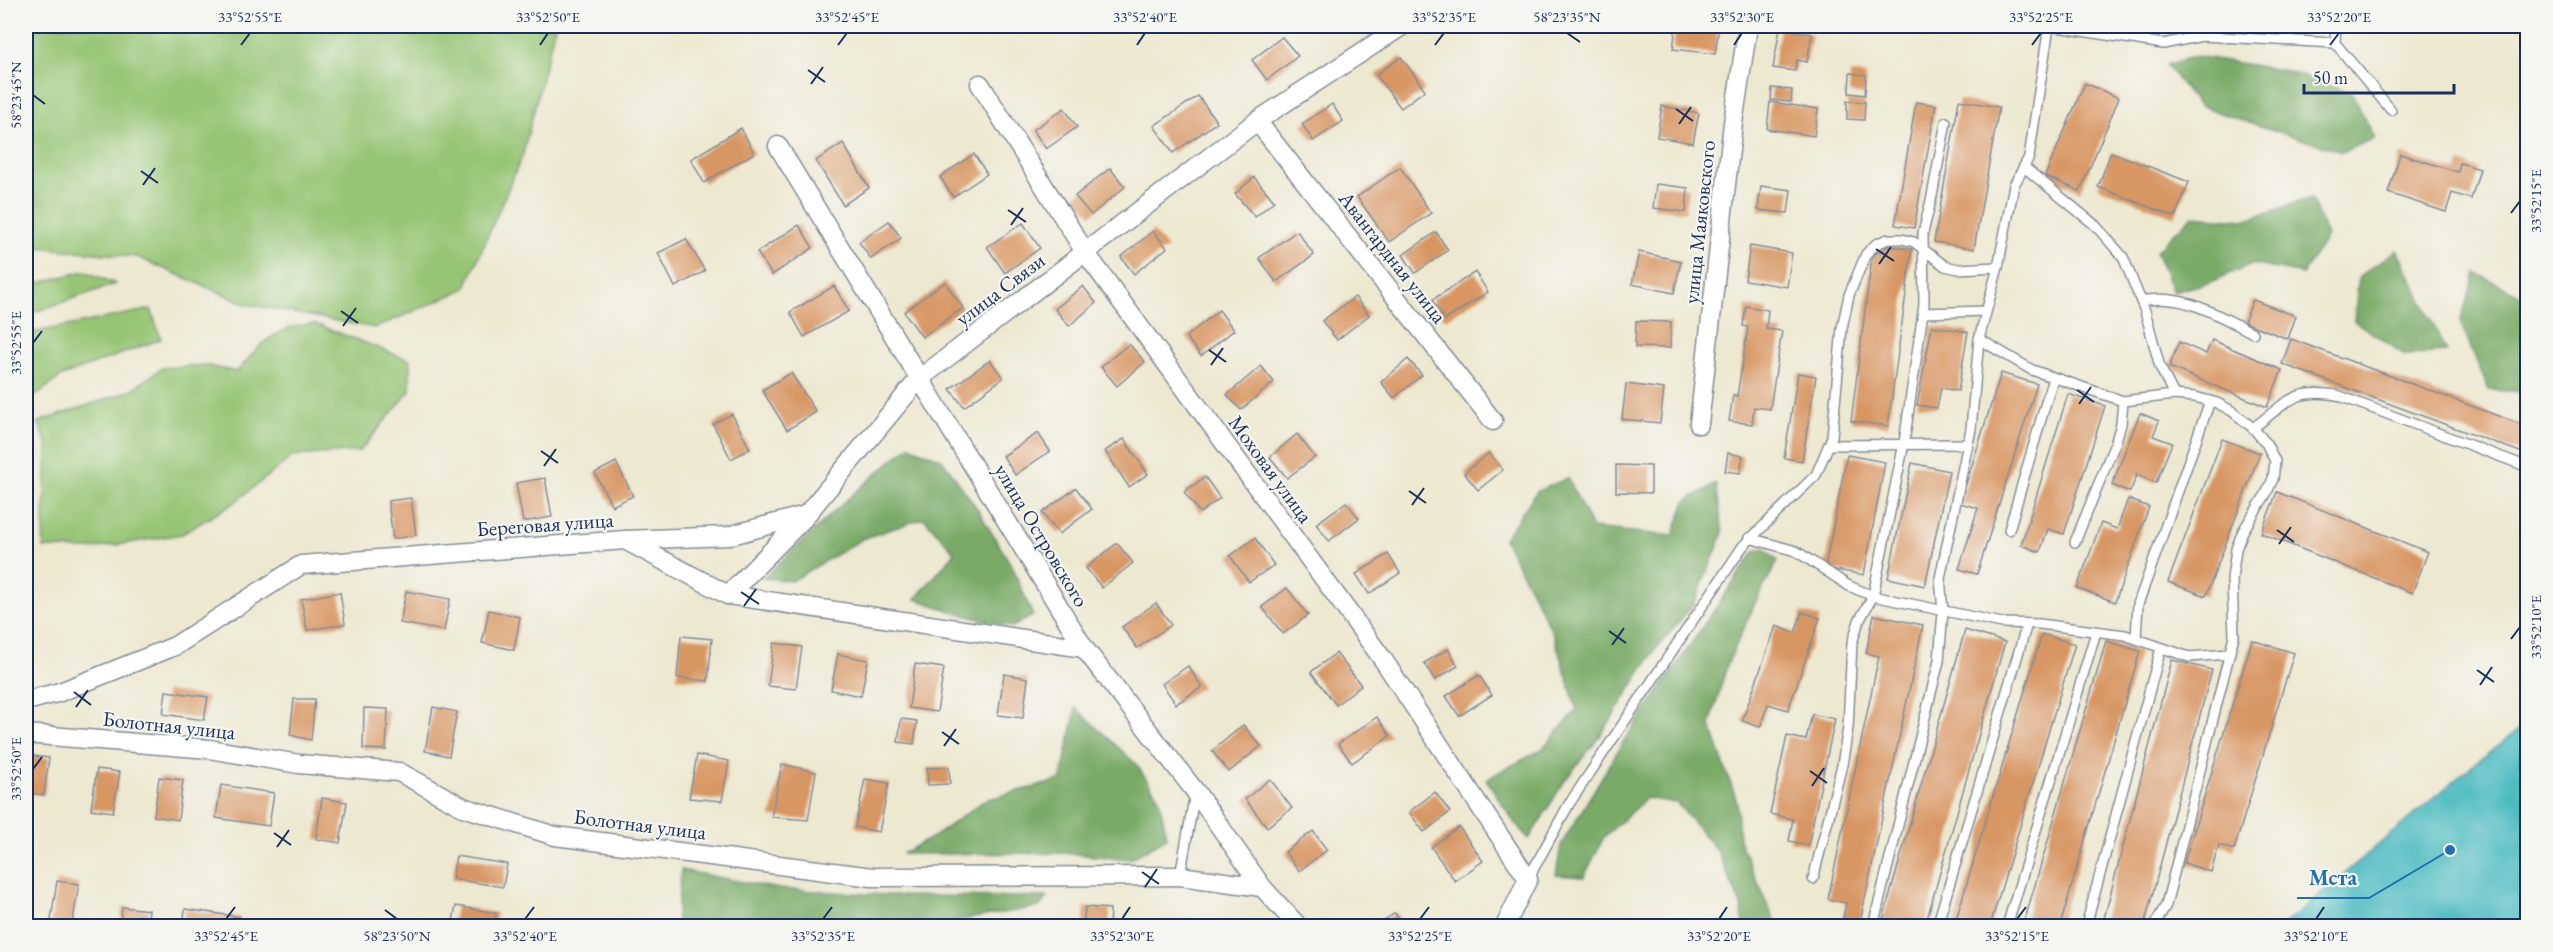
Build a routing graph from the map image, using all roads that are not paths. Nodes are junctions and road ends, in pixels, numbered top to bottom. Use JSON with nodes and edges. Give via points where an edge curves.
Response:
{"nodes":[{"id":1,"x":1401,"y":26,"type":"edge"},
{"id":2,"x":1749,"y":26,"type":"edge"},
{"id":3,"x":2050,"y":26,"type":"edge"},
{"id":4,"x":2336,"y":26,"type":"edge"},
{"id":5,"x":2229,"y":31,"type":"edge"},
{"id":6,"x":2336,"y":43,"type":"junction"},
{"id":7,"x":980,"y":84,"type":"dead end"},
{"id":8,"x":2391,"y":110,"type":"dead end"},
{"id":9,"x":1257,"y":121,"type":"junction"},
{"id":10,"x":1946,"y":122,"type":"dead end"},
{"id":11,"x":778,"y":146,"type":"dead end"},
{"id":12,"x":2024,"y":167,"type":"junction"},
{"id":13,"x":1924,"y":249,"type":"junction"},
{"id":14,"x":1085,"y":252,"type":"junction"},
{"id":15,"x":1998,"y":267,"type":"junction"},
{"id":16,"x":2141,"y":301,"type":"junction"},
{"id":17,"x":1986,"y":311,"type":"junction"},
{"id":18,"x":1923,"y":313,"type":"junction"},
{"id":19,"x":2253,"y":333,"type":"dead end"},
{"id":20,"x":1979,"y":339,"type":"junction"},
{"id":21,"x":2053,"y":378,"type":"junction"},
{"id":22,"x":919,"y":379,"type":"junction"},
{"id":23,"x":2174,"y":395,"type":"junction"},
{"id":24,"x":2210,"y":401,"type":"junction"},
{"id":25,"x":2122,"y":402,"type":"junction"},
{"id":26,"x":1493,"y":421,"type":"dead end"},
{"id":27,"x":1699,"y":424,"type":"dead end"},
{"id":28,"x":2253,"y":428,"type":"junction"},
{"id":29,"x":1904,"y":443,"type":"junction"},
{"id":30,"x":1968,"y":444,"type":"junction"},
{"id":31,"x":1829,"y":445,"type":"junction"},
{"id":32,"x":2528,"y":467,"type":"edge"},
{"id":33,"x":806,"y":515,"type":"junction"},
{"id":34,"x":2009,"y":530,"type":"dead end"},
{"id":35,"x":1749,"y":538,"type":"junction"},
{"id":36,"x":625,"y":540,"type":"junction"},
{"id":37,"x":2076,"y":542,"type":"dead end"},
{"id":38,"x":728,"y":595,"type":"junction"},
{"id":39,"x":1874,"y":596,"type":"junction"},
{"id":40,"x":1943,"y":611,"type":"junction"},
{"id":41,"x":2027,"y":624,"type":"junction"},
{"id":42,"x":2096,"y":632,"type":"junction"},
{"id":43,"x":2136,"y":638,"type":"junction"},
{"id":44,"x":1084,"y":648,"type":"junction"},
{"id":45,"x":2161,"y":648,"type":"junction"},
{"id":46,"x":2229,"y":654,"type":"junction"},
{"id":47,"x":26,"y":701,"type":"edge"},
{"id":48,"x":26,"y":734,"type":"edge"},
{"id":49,"x":1195,"y":791,"type":"junction"},
{"id":50,"x":1180,"y":876,"type":"junction"},
{"id":51,"x":1528,"y":879,"type":"junction"},
{"id":52,"x":1813,"y":879,"type":"dead end"},
{"id":53,"x":1262,"y":886,"type":"junction"},
{"id":54,"x":1298,"y":927,"type":"edge"},
{"id":55,"x":1504,"y":927,"type":"edge"},
{"id":56,"x":1873,"y":927,"type":"edge"},
{"id":57,"x":1937,"y":927,"type":"edge"},
{"id":58,"x":2007,"y":927,"type":"edge"},
{"id":59,"x":2086,"y":927,"type":"edge"},
{"id":60,"x":2154,"y":927,"type":"edge"}],
"edges":[{"from":1,"to":9,"type":"street","name":"улица Связи"},
{"from":2,"to":27,"type":"street","name":"улица Маяковского","via":[[1733,123]]},
{"from":3,"to":5,"type":"lane","via":[[2163,44]]},
{"from":3,"to":12,"type":"lane"},
{"from":4,"to":6,"type":"lane"},
{"from":5,"to":6,"type":"lane"},
{"from":6,"to":8,"type":"lane"},
{"from":7,"to":14,"type":"street","name":"Моховая улица"},
{"from":9,"to":14,"type":"street","name":"улица Связи"},
{"from":9,"to":26,"type":"street","name":"Авангардная улица"},
{"from":10,"to":13,"type":"lane","via":[[1923,233]]},
{"from":11,"to":22,"type":"street","name":"улица Островского"},
{"from":12,"to":15,"type":"lane","via":[[2014,185]]},
{"from":12,"to":16,"type":"lane","via":[[2095,225],[2115,247]]},
{"from":13,"to":15,"type":"lane","via":[[1946,266],[1958,269]]},
{"from":13,"to":18,"type":"lane"},
{"from":13,"to":31,"type":"lane","via":[[1914,242],[1888,239],[1866,254],[1849,295],[1842,328]]},
{"from":14,"to":22,"type":"street","name":"улица Связи"},
{"from":14,"to":51,"type":"street","name":"Моховая улица","via":[[1384,661]]},
{"from":15,"to":17,"type":"lane"},
{"from":16,"to":19,"type":"lane","via":[[2186,301]]},
{"from":16,"to":23,"type":"lane","via":[[2160,367]]},
{"from":17,"to":18,"type":"lane"},
{"from":17,"to":20,"type":"lane"},
{"from":18,"to":29,"type":"lane"},
{"from":20,"to":21,"type":"lane"},
{"from":20,"to":30,"type":"lane"},
{"from":21,"to":25,"type":"lane"},
{"from":21,"to":34,"type":"lane"},
{"from":22,"to":33,"type":"street","name":"улица Связи"},
{"from":22,"to":44,"type":"street","name":"улица Островского"},
{"from":23,"to":24,"type":"lane"},
{"from":23,"to":25,"type":"lane"},
{"from":24,"to":28,"type":"lane","via":[[2232,411]]},
{"from":24,"to":43,"type":"lane","via":[[2138,604]]},
{"from":25,"to":37,"type":"lane","via":[[2116,441]]},
{"from":28,"to":32,"type":"lane","via":[[2290,399],[2319,392],[2337,395]]},
{"from":28,"to":46,"type":"lane","via":[[2272,453],[2275,469],[2236,549],[2232,579],[2234,636]]},
{"from":29,"to":30,"type":"lane"},
{"from":29,"to":31,"type":"lane"},
{"from":29,"to":39,"type":"lane"},
{"from":30,"to":40,"type":"lane","via":[[1941,578]]},
{"from":31,"to":35,"type":"lane","via":[[1809,484]]},
{"from":33,"to":36,"type":"street","via":[[728,536]]},
{"from":33,"to":38,"type":"street","name":"улица Связи"},
{"from":35,"to":39,"type":"lane","via":[[1796,551],[1849,586]]},
{"from":35,"to":51,"type":"lane","via":[[1569,804]]},
{"from":36,"to":38,"type":"street","name":"Береговая улица"},
{"from":36,"to":47,"type":"street","name":"Береговая улица","via":[[301,565],[175,646],[60,692]]},
{"from":38,"to":44,"type":"street","name":"Береговая улица"},
{"from":39,"to":40,"type":"lane"},
{"from":39,"to":52,"type":"lane","via":[[1858,621],[1852,643],[1842,765]]},
{"from":40,"to":41,"type":"lane"},
{"from":40,"to":56,"type":"lane","via":[[1939,661]]},
{"from":41,"to":42,"type":"lane"},
{"from":41,"to":57,"type":"lane"},
{"from":42,"to":43,"type":"lane"},
{"from":42,"to":58,"type":"lane"},
{"from":43,"to":45,"type":"lane"},
{"from":44,"to":49,"type":"street","name":"улица Островского"},
{"from":45,"to":46,"type":"lane","via":[[2190,657]]},
{"from":45,"to":59,"type":"lane"},
{"from":46,"to":60,"type":"lane","via":[[2166,905]]},
{"from":48,"to":50,"type":"street","name":"Болотная улица","via":[[209,749],[299,764],[399,772],[463,807],[555,836],[873,877]]},
{"from":49,"to":50,"type":"lane"},
{"from":49,"to":53,"type":"street","name":"улица Островского"},
{"from":50,"to":53,"type":"street","name":"Болотная улица"},
{"from":51,"to":55,"type":"street"},
{"from":53,"to":54,"type":"street","name":"улица Островского"}]}
